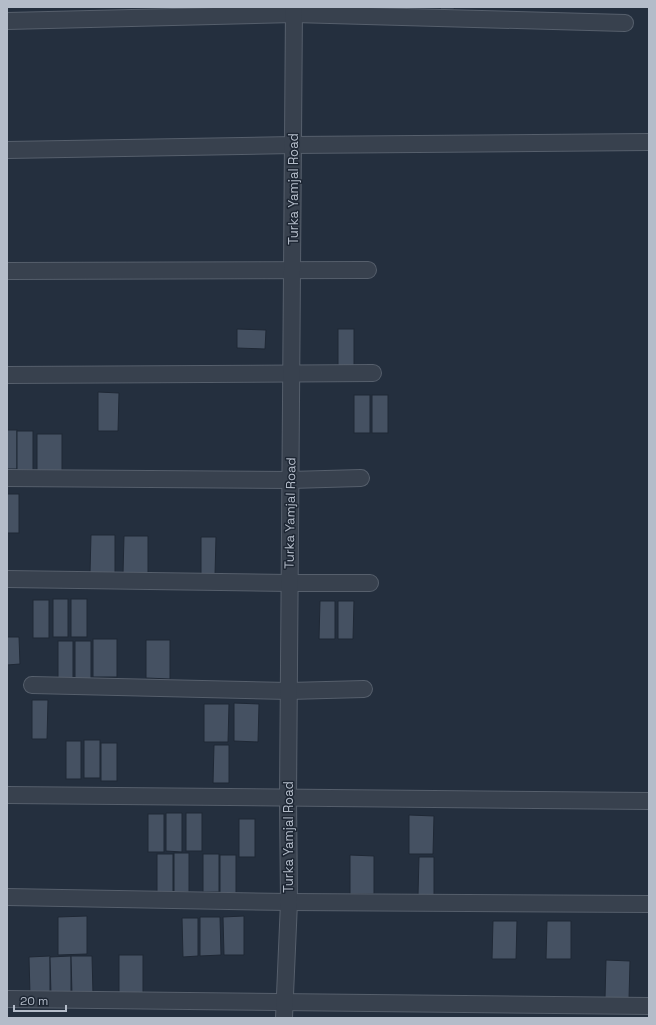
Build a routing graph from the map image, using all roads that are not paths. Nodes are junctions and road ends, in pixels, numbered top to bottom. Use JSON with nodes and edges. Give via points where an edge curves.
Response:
{"nodes":[{"id":1,"x":294,"y":10,"type":"edge"},
{"id":2,"x":7,"y":21,"type":"edge"},
{"id":3,"x":625,"y":23,"type":"dead end"},
{"id":4,"x":649,"y":142,"type":"edge"},
{"id":5,"x":293,"y":145,"type":"junction"},
{"id":6,"x":7,"y":150,"type":"edge"},
{"id":7,"x":292,"y":269,"type":"junction"},
{"id":8,"x":368,"y":270,"type":"dead end"},
{"id":9,"x":7,"y":271,"type":"edge"},
{"id":10,"x":373,"y":373,"type":"dead end"},
{"id":11,"x":291,"y":374,"type":"junction"},
{"id":12,"x":7,"y":375,"type":"edge"},
{"id":13,"x":7,"y":478,"type":"edge"},
{"id":14,"x":361,"y":478,"type":"dead end"},
{"id":15,"x":290,"y":480,"type":"junction"},
{"id":16,"x":7,"y":579,"type":"edge"},
{"id":17,"x":370,"y":583,"type":"dead end"},
{"id":18,"x":289,"y":584,"type":"junction"},
{"id":19,"x":32,"y":685,"type":"dead end"},
{"id":20,"x":364,"y":689,"type":"dead end"},
{"id":21,"x":289,"y":691,"type":"junction"},
{"id":22,"x":7,"y":795,"type":"edge"},
{"id":23,"x":288,"y":798,"type":"junction"},
{"id":24,"x":649,"y":800,"type":"edge"},
{"id":25,"x":7,"y":897,"type":"edge"},
{"id":26,"x":289,"y":902,"type":"junction"},
{"id":27,"x":649,"y":904,"type":"edge"},
{"id":28,"x":7,"y":999,"type":"edge"},
{"id":29,"x":284,"y":1002,"type":"junction"},
{"id":30,"x":649,"y":1006,"type":"edge"},
{"id":31,"x":284,"y":1018,"type":"edge"}],
"edges":[{"from":1,"to":2,"type":"street"},
{"from":1,"to":3,"type":"street"},
{"from":1,"to":5,"type":"street","name":"Turka Yamjal Road"},
{"from":4,"to":5,"type":"street"},
{"from":5,"to":6,"type":"street"},
{"from":5,"to":7,"type":"street","name":"Turka Yamjal Road"},
{"from":7,"to":8,"type":"street"},
{"from":7,"to":9,"type":"street"},
{"from":7,"to":11,"type":"street","name":"Turka Yamjal Road"},
{"from":10,"to":11,"type":"street"},
{"from":11,"to":12,"type":"street"},
{"from":11,"to":15,"type":"street","name":"Turka Yamjal Road"},
{"from":13,"to":15,"type":"street"},
{"from":14,"to":15,"type":"street"},
{"from":15,"to":18,"type":"street","name":"Turka Yamjal Road"},
{"from":16,"to":18,"type":"street"},
{"from":17,"to":18,"type":"street"},
{"from":18,"to":21,"type":"street","name":"Turka Yamjal Road"},
{"from":19,"to":21,"type":"street"},
{"from":20,"to":21,"type":"street"},
{"from":21,"to":23,"type":"street","name":"Turka Yamjal Road"},
{"from":22,"to":23,"type":"street"},
{"from":23,"to":24,"type":"street"},
{"from":23,"to":26,"type":"street","name":"Turka Yamjal Road"},
{"from":25,"to":26,"type":"street"},
{"from":26,"to":27,"type":"street"},
{"from":26,"to":29,"type":"street","name":"Turka Yamjal Road"},
{"from":28,"to":29,"type":"street"},
{"from":29,"to":30,"type":"street"},
{"from":29,"to":31,"type":"street","name":"Turka Yamjal Road"}]}
